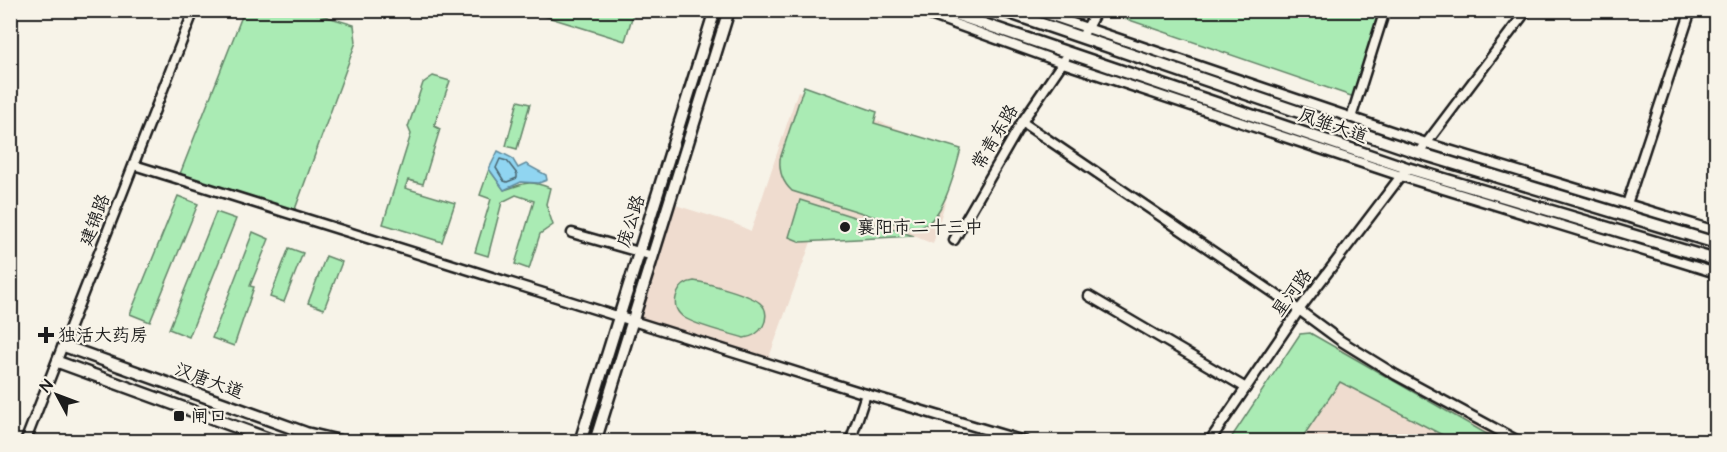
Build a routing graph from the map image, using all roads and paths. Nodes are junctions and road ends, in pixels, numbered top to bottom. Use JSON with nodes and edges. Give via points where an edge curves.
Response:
{"nodes":[{"id":1,"x":194,"y":10,"type":"edge"},
{"id":2,"x":715,"y":10,"type":"edge"},
{"id":3,"x":729,"y":10,"type":"edge"},
{"id":4,"x":916,"y":10,"type":"edge"},
{"id":5,"x":943,"y":10,"type":"edge"},
{"id":6,"x":1000,"y":10,"type":"edge"},
{"id":7,"x":1034,"y":10,"type":"edge"},
{"id":8,"x":1097,"y":10,"type":"edge"},
{"id":9,"x":1385,"y":10,"type":"edge"},
{"id":10,"x":1527,"y":10,"type":"edge"},
{"id":11,"x":1690,"y":10,"type":"edge"},
{"id":12,"x":933,"y":17,"type":"junction"},
{"id":13,"x":977,"y":22,"type":"junction"},
{"id":14,"x":1084,"y":33,"type":"junction"},
{"id":15,"x":1128,"y":42,"type":"junction"},
{"id":16,"x":1066,"y":58,"type":"junction"},
{"id":17,"x":1170,"y":69,"type":"junction"},
{"id":18,"x":1088,"y":71,"type":"junction"},
{"id":19,"x":1130,"y":74,"type":"junction"},
{"id":20,"x":1350,"y":118,"type":"junction"},
{"id":21,"x":1022,"y":122,"type":"junction"},
{"id":22,"x":1426,"y":143,"type":"junction"},
{"id":23,"x":1419,"y":153,"type":"junction"},
{"id":24,"x":134,"y":165,"type":"junction"},
{"id":25,"x":1404,"y":172,"type":"junction"},
{"id":26,"x":1627,"y":204,"type":"junction"},
{"id":27,"x":1591,"y":205,"type":"junction"},
{"id":28,"x":1604,"y":209,"type":"junction"},
{"id":29,"x":1585,"y":221,"type":"junction"},
{"id":30,"x":1599,"y":225,"type":"junction"},
{"id":31,"x":1716,"y":231,"type":"edge"},
{"id":32,"x":572,"y":233,"type":"dead end"},
{"id":33,"x":954,"y":240,"type":"dead end"},
{"id":34,"x":1716,"y":243,"type":"edge"},
{"id":35,"x":639,"y":252,"type":"junction"},
{"id":36,"x":653,"y":256,"type":"junction"},
{"id":37,"x":1716,"y":260,"type":"edge"},
{"id":38,"x":1716,"y":273,"type":"edge"},
{"id":39,"x":1089,"y":296,"type":"dead end"},
{"id":40,"x":1299,"y":310,"type":"junction"},
{"id":41,"x":618,"y":316,"type":"junction"},
{"id":42,"x":633,"y":321,"type":"junction"},
{"id":43,"x":64,"y":346,"type":"junction"},
{"id":44,"x":58,"y":362,"type":"junction"},
{"id":45,"x":1246,"y":388,"type":"junction"},
{"id":46,"x":866,"y":394,"type":"junction"},
{"id":47,"x":25,"y":441,"type":"edge"},
{"id":48,"x":277,"y":441,"type":"edge"},
{"id":49,"x":344,"y":441,"type":"edge"},
{"id":50,"x":580,"y":441,"type":"edge"},
{"id":51,"x":595,"y":441,"type":"edge"},
{"id":52,"x":850,"y":441,"type":"edge"},
{"id":53,"x":1027,"y":441,"type":"edge"},
{"id":54,"x":1209,"y":441,"type":"edge"},
{"id":55,"x":1520,"y":441,"type":"edge"}],
"edges":[{"from":1,"to":24,"type":"street","name":"建锦路"},
{"from":2,"to":35,"type":"main road","name":"庞公路"},
{"from":3,"to":36,"type":"main road","name":"庞公路"},
{"from":4,"to":12,"type":"street"},
{"from":5,"to":13,"type":"main road","name":"凤雏大道"},
{"from":6,"to":14,"type":"main road","name":"凤雏大道"},
{"from":7,"to":14,"type":"street"},
{"from":8,"to":14,"type":"street"},
{"from":9,"to":20,"type":"street"},
{"from":10,"to":22,"type":"street"},
{"from":11,"to":26,"type":"street"},
{"from":12,"to":13,"type":"street"},
{"from":12,"to":16,"type":"street"},
{"from":13,"to":16,"type":"main road","name":"凤雏大道"},
{"from":14,"to":15,"type":"street"},
{"from":14,"to":17,"type":"main road","name":"凤雏大道"},
{"from":15,"to":17,"type":"street"},
{"from":15,"to":20,"type":"street"},
{"from":16,"to":18,"type":"street"},
{"from":16,"to":19,"type":"main road","name":"凤雏大道"},
{"from":16,"to":21,"type":"street","name":"常青东路"},
{"from":17,"to":23,"type":"main road","name":"凤雏大道"},
{"from":18,"to":19,"type":"street"},
{"from":18,"to":25,"type":"street"},
{"from":19,"to":25,"type":"main road","name":"凤雏大道"},
{"from":20,"to":22,"type":"street"},
{"from":21,"to":33,"type":"street","name":"常青东路"},
{"from":21,"to":40,"type":"street"},
{"from":22,"to":23,"type":"street"},
{"from":22,"to":26,"type":"street"},
{"from":23,"to":27,"type":"main road","name":"凤雏大道"},
{"from":24,"to":41,"type":"street"},
{"from":24,"to":43,"type":"street","name":"建锦路"},
{"from":25,"to":29,"type":"main road","name":"凤雏大道"},
{"from":25,"to":38,"type":"street"},
{"from":25,"to":40,"type":"street","name":"星河路"},
{"from":26,"to":31,"type":"street"},
{"from":27,"to":28,"type":"main road","name":"凤雏大道"},
{"from":27,"to":29,"type":"main road"},
{"from":28,"to":30,"type":"main road"},
{"from":28,"to":34,"type":"main road","name":"凤雏大道"},
{"from":29,"to":30,"type":"main road","name":"凤雏大道"},
{"from":30,"to":37,"type":"main road","name":"凤雏大道"},
{"from":32,"to":35,"type":"street"},
{"from":35,"to":36,"type":"street"},
{"from":35,"to":41,"type":"main road","name":"庞公路"},
{"from":36,"to":42,"type":"main road","name":"庞公路"},
{"from":39,"to":45,"type":"street"},
{"from":40,"to":45,"type":"street","name":"星河路"},
{"from":40,"to":55,"type":"street","via":[[1396,375]]},
{"from":41,"to":42,"type":"street"},
{"from":41,"to":50,"type":"main road","name":"庞公路"},
{"from":42,"to":46,"type":"street"},
{"from":42,"to":51,"type":"main road","name":"庞公路"},
{"from":43,"to":44,"type":"street","name":"建锦路"},
{"from":43,"to":49,"type":"main road","name":"汉唐大道","via":[[306,433]]},
{"from":44,"to":47,"type":"street","name":"建锦路"},
{"from":44,"to":48,"type":"main road","name":"汉唐大道"},
{"from":45,"to":54,"type":"street","name":"星河路"},
{"from":46,"to":52,"type":"street"},
{"from":46,"to":53,"type":"street"}]}
